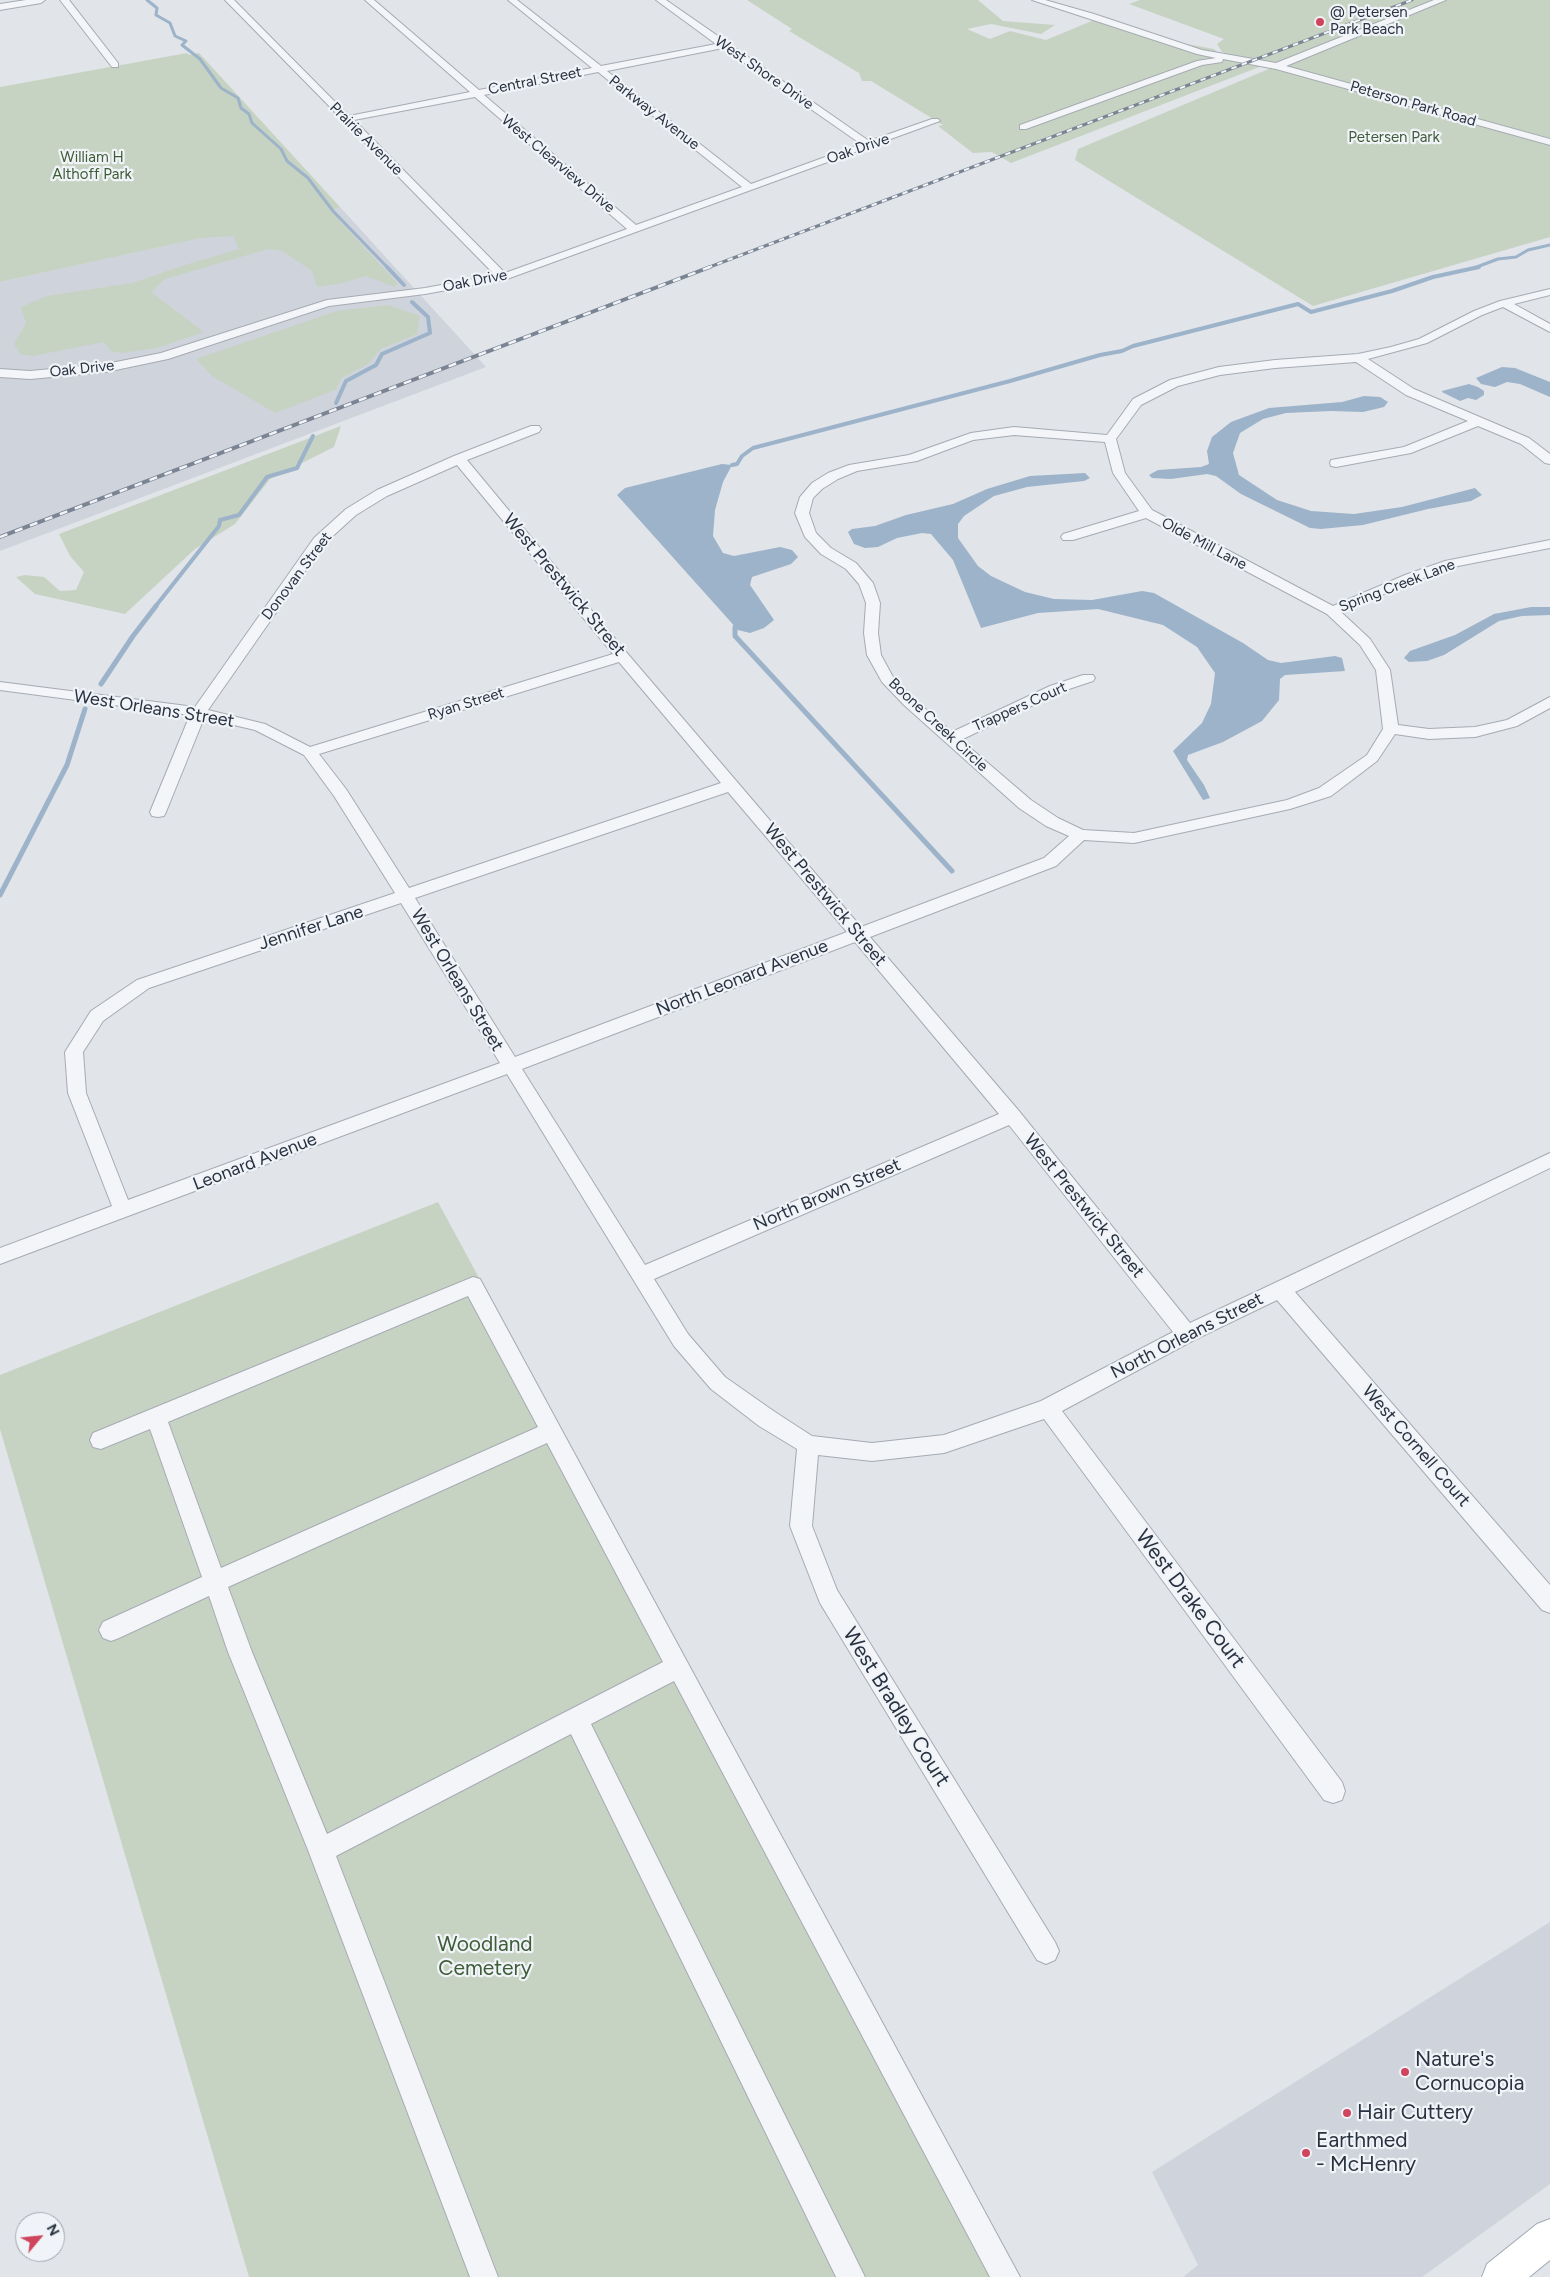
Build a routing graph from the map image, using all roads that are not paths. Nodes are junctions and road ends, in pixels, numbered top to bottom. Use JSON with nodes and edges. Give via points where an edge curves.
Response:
{"nodes":[{"id":1,"x":41,"y":0,"type":"edge"},
{"id":2,"x":64,"y":0,"type":"edge"},
{"id":3,"x":229,"y":0,"type":"edge"},
{"id":4,"x":369,"y":0,"type":"edge"},
{"id":5,"x":512,"y":0,"type":"edge"},
{"id":6,"x":660,"y":0,"type":"edge"},
{"id":7,"x":1036,"y":0,"type":"edge"},
{"id":8,"x":1442,"y":0,"type":"edge"},
{"id":9,"x":0,"y":7,"type":"edge"},
{"id":10,"x":723,"y":45,"type":"junction"},
{"id":11,"x":1235,"y":57,"type":"junction"},
{"id":12,"x":115,"y":65,"type":"dead end"},
{"id":13,"x":1277,"y":66,"type":"junction"},
{"id":14,"x":597,"y":68,"type":"junction"},
{"id":15,"x":474,"y":92,"type":"junction"},
{"id":16,"x":346,"y":119,"type":"junction"},
{"id":17,"x":935,"y":121,"type":"dead end"},
{"id":18,"x":1023,"y":128,"type":"dead end"},
{"id":19,"x":1550,"y":142,"type":"edge"},
{"id":20,"x":868,"y":144,"type":"junction"},
{"id":21,"x":749,"y":188,"type":"junction"},
{"id":22,"x":634,"y":229,"type":"junction"},
{"id":23,"x":503,"y":277,"type":"junction"},
{"id":24,"x":1550,"y":292,"type":"edge"},
{"id":25,"x":1504,"y":303,"type":"junction"},
{"id":26,"x":1550,"y":329,"type":"edge"},
{"id":27,"x":1358,"y":358,"type":"junction"},
{"id":28,"x":0,"y":373,"type":"edge"},
{"id":29,"x":1479,"y":420,"type":"junction"},
{"id":30,"x":535,"y":429,"type":"dead end"},
{"id":31,"x":1110,"y":439,"type":"junction"},
{"id":32,"x":459,"y":459,"type":"junction"},
{"id":33,"x":1550,"y":460,"type":"edge"},
{"id":34,"x":1336,"y":462,"type":"dead end"},
{"id":35,"x":1147,"y":513,"type":"junction"},
{"id":36,"x":1068,"y":537,"type":"dead end"},
{"id":37,"x":1550,"y":544,"type":"edge"},
{"id":38,"x":1332,"y":611,"type":"junction"},
{"id":39,"x":622,"y":656,"type":"junction"},
{"id":40,"x":1088,"y":678,"type":"dead end"},
{"id":41,"x":0,"y":686,"type":"edge"},
{"id":42,"x":1550,"y":702,"type":"edge"},
{"id":43,"x":199,"y":712,"type":"junction"},
{"id":44,"x":1391,"y":729,"type":"junction"},
{"id":45,"x":952,"y":738,"type":"junction"},
{"id":46,"x":309,"y":752,"type":"junction"},
{"id":47,"x":732,"y":785,"type":"junction"},
{"id":48,"x":158,"y":812,"type":"dead end"},
{"id":49,"x":1080,"y":835,"type":"junction"},
{"id":50,"x":406,"y":897,"type":"junction"},
{"id":51,"x":858,"y":934,"type":"junction"},
{"id":52,"x":510,"y":1066,"type":"junction"},
{"id":53,"x":1012,"y":1116,"type":"junction"},
{"id":54,"x":1550,"y":1160,"type":"edge"},
{"id":55,"x":123,"y":1211,"type":"junction"},
{"id":56,"x":0,"y":1256,"type":"edge"},
{"id":57,"x":643,"y":1275,"type":"junction"},
{"id":58,"x":1281,"y":1290,"type":"junction"},
{"id":59,"x":1187,"y":1334,"type":"junction"},
{"id":60,"x":1048,"y":1408,"type":"junction"},
{"id":61,"x":156,"y":1417,"type":"junction"},
{"id":62,"x":551,"y":1431,"type":"junction"},
{"id":63,"x":101,"y":1440,"type":"dead end"},
{"id":64,"x":808,"y":1445,"type":"junction"},
{"id":65,"x":215,"y":1582,"type":"junction"},
{"id":66,"x":1550,"y":1602,"type":"edge"},
{"id":67,"x":111,"y":1630,"type":"dead end"},
{"id":68,"x":678,"y":1667,"type":"junction"},
{"id":69,"x":577,"y":1720,"type":"junction"},
{"id":70,"x":1333,"y":1791,"type":"dead end"},
{"id":71,"x":321,"y":1850,"type":"junction"},
{"id":72,"x":1046,"y":1951,"type":"dead end"},
{"id":73,"x":1550,"y":2237,"type":"edge"},
{"id":74,"x":484,"y":2277,"type":"edge"},
{"id":75,"x":851,"y":2277,"type":"edge"},
{"id":76,"x":1006,"y":2277,"type":"edge"},
{"id":77,"x":1500,"y":2277,"type":"edge"}],
"edges":[{"from":1,"to":9,"type":"street"},
{"from":2,"to":12,"type":"street"},
{"from":3,"to":16,"type":"street","name":"Prairie Avenue"},
{"from":4,"to":15,"type":"street","name":"West Clearview Drive"},
{"from":5,"to":14,"type":"street","name":"Parkway Avenue"},
{"from":6,"to":10,"type":"street","name":"West Shore Drive"},
{"from":7,"to":11,"type":"street","name":"Peterson Park Road","via":[[1200,52]]},
{"from":8,"to":13,"type":"street"},
{"from":10,"to":14,"type":"street","name":"Central Street"},
{"from":10,"to":20,"type":"street","name":"West Shore Drive"},
{"from":11,"to":13,"type":"street","name":"Peterson Park Road"},
{"from":11,"to":18,"type":"street","via":[[1200,63]]},
{"from":13,"to":19,"type":"street","name":"Peterson Park Road"},
{"from":14,"to":15,"type":"street","name":"Central Street"},
{"from":14,"to":21,"type":"street","name":"Parkway Avenue"},
{"from":15,"to":16,"type":"street","name":"Central Street"},
{"from":15,"to":22,"type":"street","name":"West Clearview Drive"},
{"from":16,"to":23,"type":"street","name":"Prairie Avenue"},
{"from":17,"to":20,"type":"street","name":"Oak Drive"},
{"from":20,"to":21,"type":"street","name":"Oak Drive"},
{"from":21,"to":22,"type":"street","name":"Oak Drive"},
{"from":22,"to":23,"type":"street","name":"Oak Drive"},
{"from":23,"to":28,"type":"street","name":"Oak Drive","via":[[327,303],[164,356],[106,368]]},
{"from":24,"to":25,"type":"street"},
{"from":25,"to":26,"type":"street"},
{"from":25,"to":27,"type":"street","via":[[1423,341]]},
{"from":27,"to":29,"type":"street","via":[[1410,392]]},
{"from":27,"to":31,"type":"street","via":[[1219,371],[1174,383],[1137,402]]},
{"from":29,"to":33,"type":"street","via":[[1525,441]]},
{"from":29,"to":34,"type":"street","via":[[1406,450]]},
{"from":30,"to":32,"type":"street","name":"Donovan Street"},
{"from":31,"to":35,"type":"street","name":"Olde Mill Lane","via":[[1119,473]]},
{"from":31,"to":45,"type":"street","name":"Boone Creek Circle","via":[[1014,431],[971,438],[912,458],[854,468],[833,476],[807,497],[802,513],[810,534],[826,551],[851,566],[866,583],[873,602],[871,633],[874,655],[886,679]]},
{"from":32,"to":39,"type":"street","name":"West Prestwick Street"},
{"from":32,"to":43,"type":"street","name":"Donovan Street","via":[[366,502],[350,512],[319,541]]},
{"from":35,"to":36,"type":"street"},
{"from":35,"to":38,"type":"street","name":"Olde Mill Lane"},
{"from":37,"to":38,"type":"street","name":"Spring Creek Lane","via":[[1450,564]]},
{"from":38,"to":44,"type":"street","name":"Olde Mill Lane","via":[[1365,642],[1383,670]]},
{"from":39,"to":46,"type":"street","name":"Ryan Street"},
{"from":39,"to":47,"type":"street","name":"West Prestwick Street"},
{"from":40,"to":45,"type":"street","name":"Trappers Court","via":[[1055,689]]},
{"from":41,"to":43,"type":"street","name":"West Orleans Street"},
{"from":42,"to":44,"type":"street","via":[[1512,723],[1475,732],[1429,734]]},
{"from":43,"to":46,"type":"street","name":"West Orleans Street","via":[[260,727]]},
{"from":43,"to":48,"type":"street","name":"Donovan Street"},
{"from":44,"to":49,"type":"street","via":[[1372,758],[1325,792],[1290,804],[1134,838]]},
{"from":45,"to":49,"type":"street","name":"Boone Creek Circle","via":[[1025,804]]},
{"from":46,"to":50,"type":"street","name":"West Orleans Street"},
{"from":47,"to":50,"type":"street","name":"Jennifer Lane"},
{"from":47,"to":51,"type":"street","name":"West Prestwick Street"},
{"from":49,"to":51,"type":"street","name":"North Leonard Avenue","via":[[1050,862]]},
{"from":50,"to":52,"type":"street","name":"West Orleans Street"},
{"from":50,"to":55,"type":"street","name":"Jennifer Lane","via":[[143,984],[97,1016],[74,1052],[77,1094]]},
{"from":51,"to":52,"type":"street","name":"North Leonard Avenue"},
{"from":51,"to":53,"type":"street","name":"West Prestwick Street"},
{"from":52,"to":55,"type":"street","name":"Leonard Avenue"},
{"from":52,"to":57,"type":"street","name":"West Orleans Street"},
{"from":53,"to":57,"type":"street","name":"North Brown Street"},
{"from":53,"to":59,"type":"street","name":"West Prestwick Street"},
{"from":54,"to":58,"type":"street","name":"North Orleans Street"},
{"from":55,"to":56,"type":"street","name":"Leonard Avenue"},
{"from":57,"to":64,"type":"street","name":"West Orleans Street","via":[[682,1340],[718,1383]]},
{"from":58,"to":59,"type":"street","name":"North Orleans Street"},
{"from":58,"to":66,"type":"street","name":"West Cornell Court"},
{"from":59,"to":60,"type":"street","name":"North Orleans Street"},
{"from":60,"to":64,"type":"street","name":"North Orleans Street","via":[[944,1444],[872,1452]]},
{"from":60,"to":70,"type":"street","name":"West Drake Court"},
{"from":61,"to":62,"type":"street","via":[[473,1285]]},
{"from":61,"to":63,"type":"street"},
{"from":61,"to":65,"type":"street"},
{"from":62,"to":65,"type":"street"},
{"from":62,"to":68,"type":"street"},
{"from":64,"to":72,"type":"street","name":"West Bradley Court","via":[[801,1526],[828,1596]]},
{"from":65,"to":67,"type":"street"},
{"from":65,"to":71,"type":"street"},
{"from":68,"to":69,"type":"street"},
{"from":68,"to":76,"type":"street"},
{"from":69,"to":71,"type":"street"},
{"from":69,"to":75,"type":"street"},
{"from":71,"to":74,"type":"street"},
{"from":73,"to":77,"type":"main road"}]}
